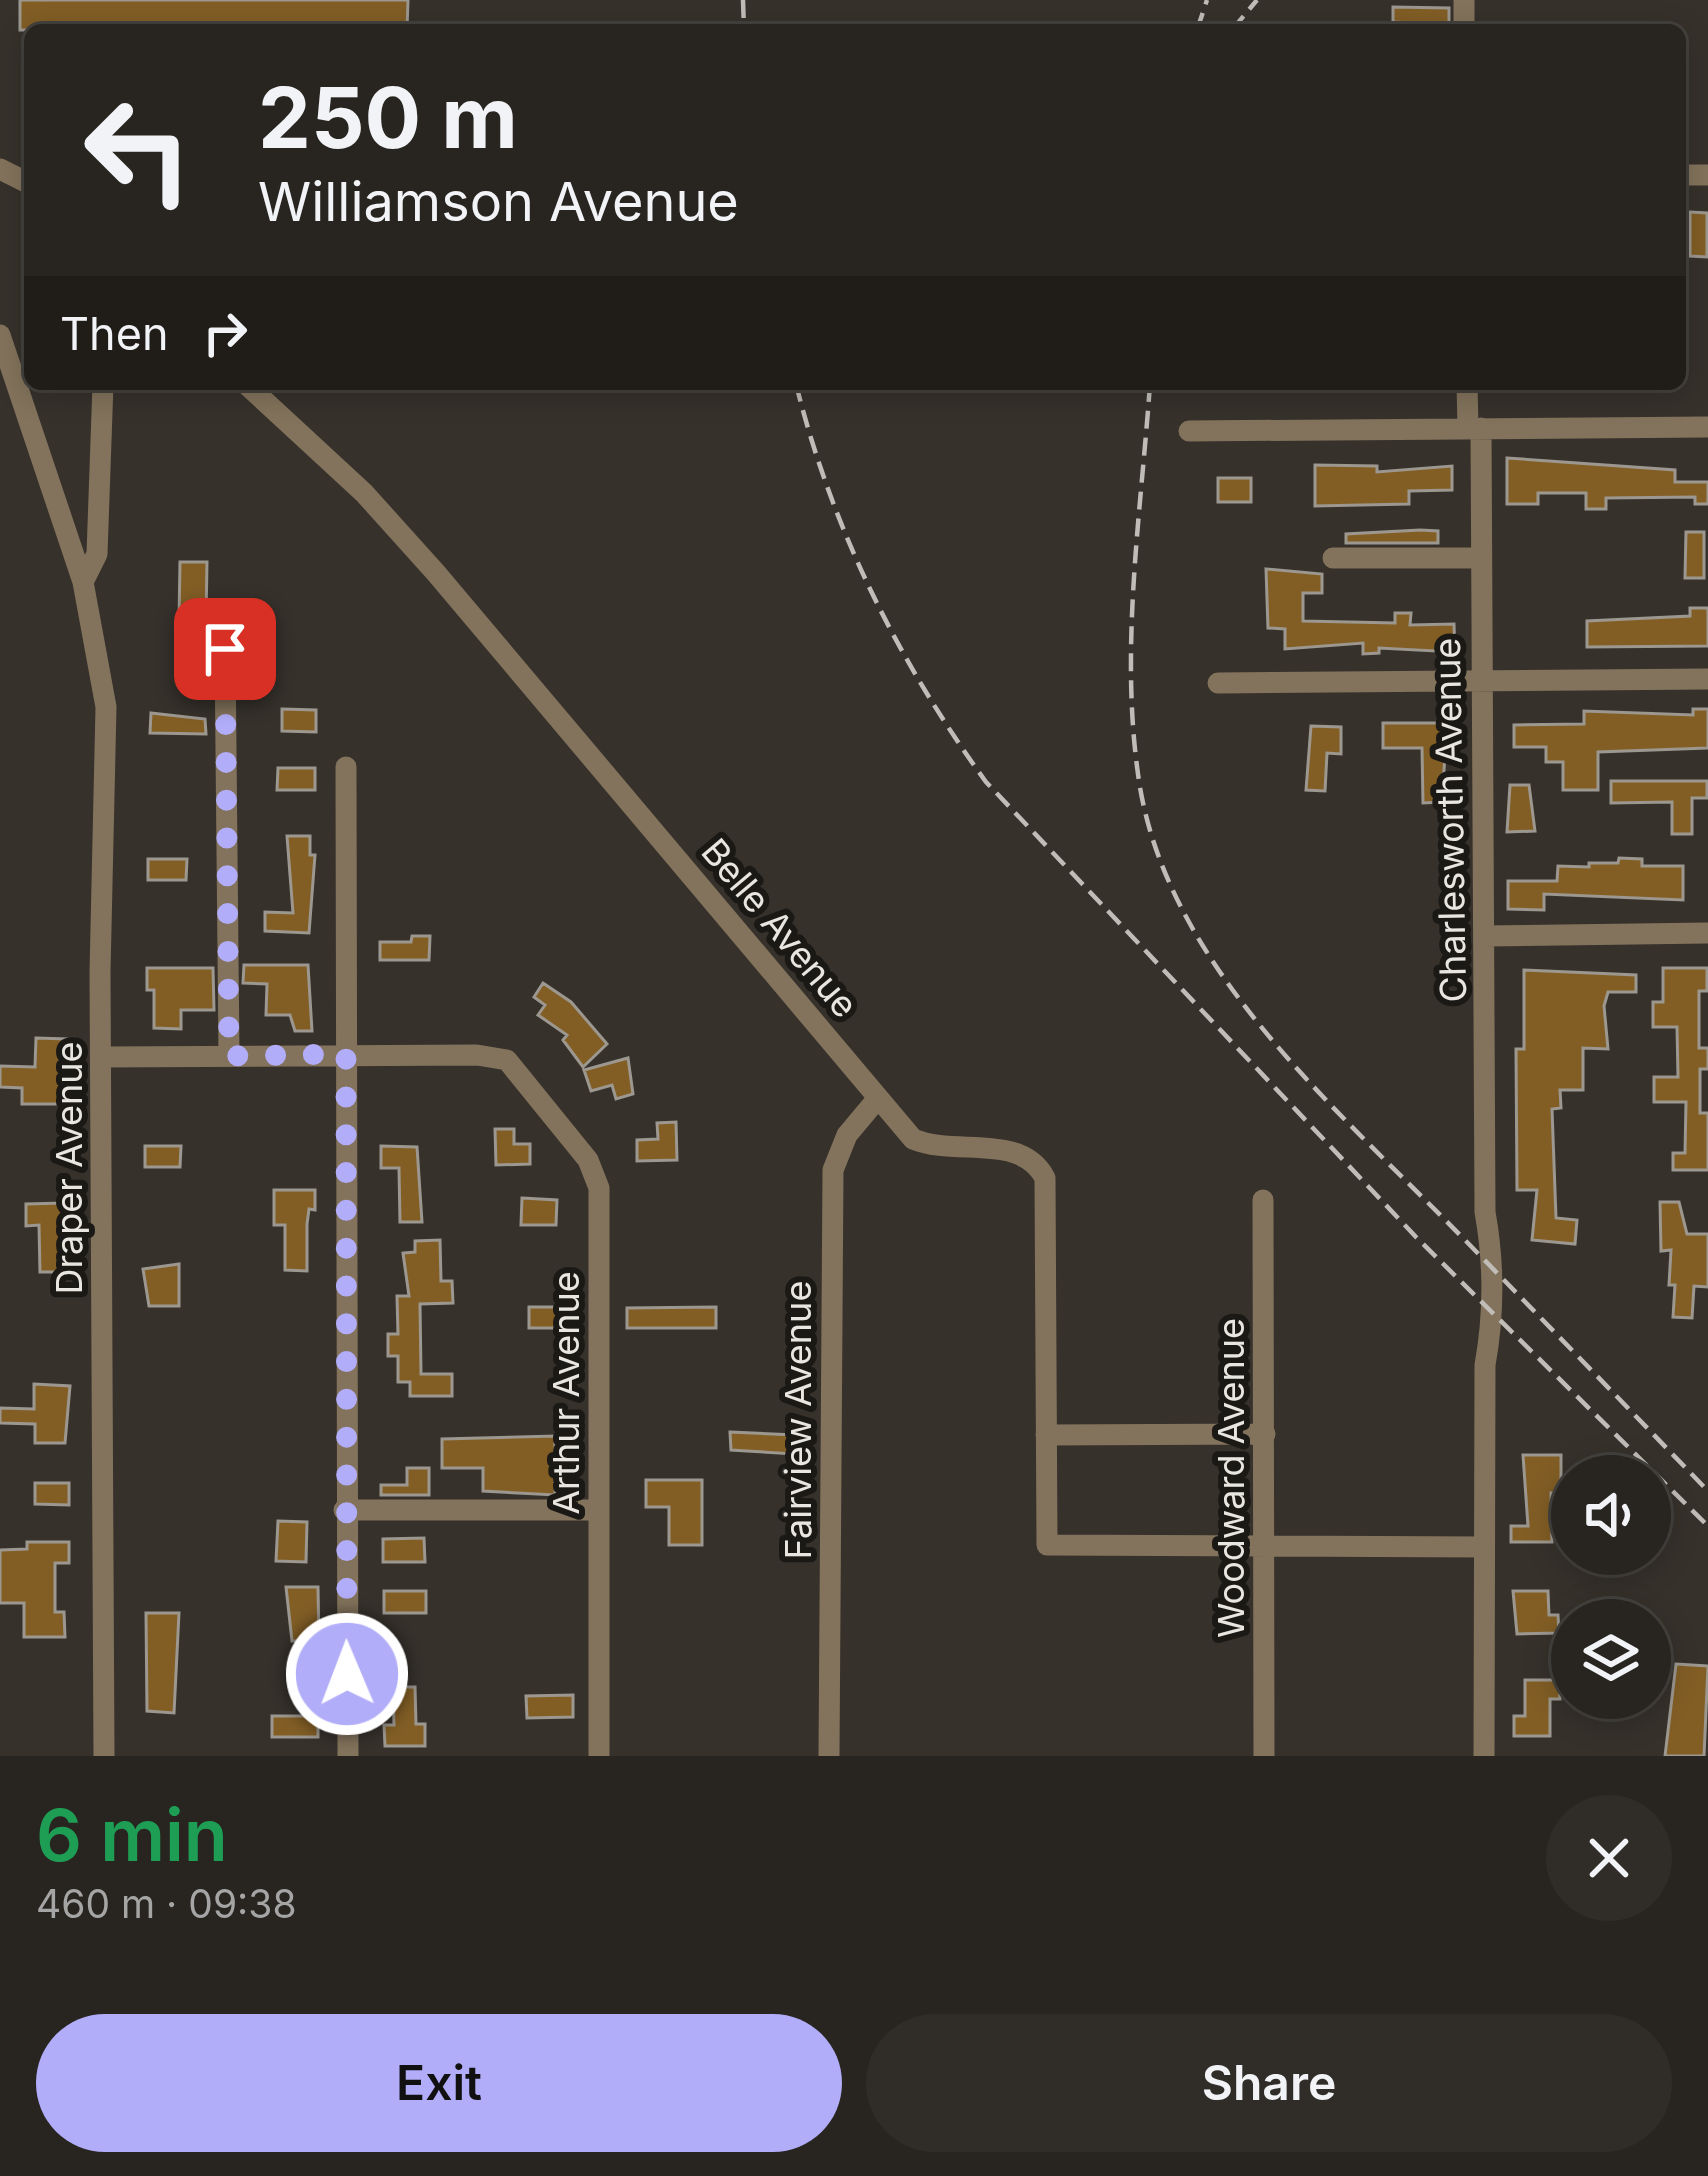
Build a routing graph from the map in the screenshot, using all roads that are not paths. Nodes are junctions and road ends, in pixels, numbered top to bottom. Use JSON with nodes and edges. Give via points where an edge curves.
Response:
{"nodes":[{"id":1,"x":0,"y":334,"type":"edge"},
{"id":2,"x":8,"y":382,"type":"edge"},
{"id":3,"x":104,"y":390,"type":"edge"},
{"id":4,"x":252,"y":390,"type":"edge"},
{"id":5,"x":1469,"y":390,"type":"edge"},
{"id":6,"x":1708,"y":427,"type":"edge"},
{"id":7,"x":1475,"y":428,"type":"junction"},
{"id":8,"x":1189,"y":431,"type":"dead end"},
{"id":9,"x":1333,"y":558,"type":"dead end"},
{"id":10,"x":1481,"y":558,"type":"junction"},
{"id":11,"x":83,"y":582,"type":"junction"},
{"id":12,"x":225,"y":649,"type":"dead end"},
{"id":13,"x":1708,"y":679,"type":"edge"},
{"id":14,"x":1480,"y":682,"type":"junction"},
{"id":15,"x":1218,"y":683,"type":"dead end"},
{"id":16,"x":346,"y":767,"type":"dead end"},
{"id":17,"x":1708,"y":933,"type":"edge"},
{"id":18,"x":1485,"y":936,"type":"junction"},
{"id":19,"x":346,"y":1054,"type":"junction"},
{"id":20,"x":229,"y":1056,"type":"junction"},
{"id":21,"x":102,"y":1057,"type":"junction"},
{"id":22,"x":878,"y":1098,"type":"junction"},
{"id":23,"x":1263,"y":1200,"type":"dead end"},
{"id":24,"x":1265,"y":1434,"type":"junction"},
{"id":25,"x":1046,"y":1435,"type":"junction"},
{"id":26,"x":344,"y":1510,"type":"junction"},
{"id":27,"x":599,"y":1510,"type":"junction"},
{"id":28,"x":1266,"y":1546,"type":"junction"},
{"id":29,"x":1484,"y":1547,"type":"junction"},
{"id":30,"x":104,"y":1756,"type":"edge"},
{"id":31,"x":348,"y":1756,"type":"edge"},
{"id":32,"x":599,"y":1756,"type":"edge"},
{"id":33,"x":829,"y":1756,"type":"edge"},
{"id":34,"x":1264,"y":1756,"type":"edge"},
{"id":35,"x":1484,"y":1756,"type":"edge"}],
"edges":[{"from":1,"to":2,"type":"street","name":"Draper Avenue"},
{"from":2,"to":11,"type":"street","name":"Draper Avenue"},
{"from":3,"to":11,"type":"street","name":"Draper Avenue","via":[[97,554]]},
{"from":4,"to":22,"type":"street","name":"Belle Avenue","via":[[436,573]]},
{"from":5,"to":7,"type":"street","name":"Charlesworth Avenue"},
{"from":6,"to":7,"type":"street"},
{"from":7,"to":8,"type":"street"},
{"from":7,"to":10,"type":"street","name":"Charlesworth Avenue"},
{"from":9,"to":10,"type":"street"},
{"from":10,"to":14,"type":"street","name":"Charlesworth Avenue"},
{"from":11,"to":21,"type":"street","name":"Draper Avenue","via":[[106,707]]},
{"from":12,"to":20,"type":"street"},
{"from":13,"to":14,"type":"street"},
{"from":14,"to":15,"type":"street"},
{"from":14,"to":18,"type":"street","name":"Charlesworth Avenue"},
{"from":16,"to":19,"type":"street"},
{"from":17,"to":18,"type":"street"},
{"from":18,"to":29,"type":"street","name":"Charlesworth Avenue","via":[[1485,1212],[1476,1243]]},
{"from":19,"to":20,"type":"street"},
{"from":19,"to":26,"type":"street"},
{"from":19,"to":27,"type":"street","name":"Arthur Avenue","via":[[507,1060],[588,1160],[599,1188]]},
{"from":20,"to":21,"type":"street"},
{"from":21,"to":30,"type":"street","name":"Draper Avenue"},
{"from":22,"to":25,"type":"street","name":"Belle Avenue","via":[[913,1139],[938,1149],[1018,1150],[1045,1178]]},
{"from":22,"to":33,"type":"street","name":"Fairview Avenue","via":[[847,1136],[833,1170]]},
{"from":23,"to":24,"type":"street","name":"Woodward Avenue"},
{"from":24,"to":25,"type":"street"},
{"from":24,"to":28,"type":"street","name":"Woodward Avenue"},
{"from":25,"to":28,"type":"street","name":"Belle Avenue","via":[[1047,1545]]},
{"from":26,"to":27,"type":"street"},
{"from":26,"to":31,"type":"street"},
{"from":27,"to":32,"type":"street","name":"Arthur Avenue"},
{"from":28,"to":29,"type":"street"},
{"from":28,"to":34,"type":"street","name":"Woodward Avenue"},
{"from":29,"to":35,"type":"street","name":"Charlesworth Avenue"}]}
